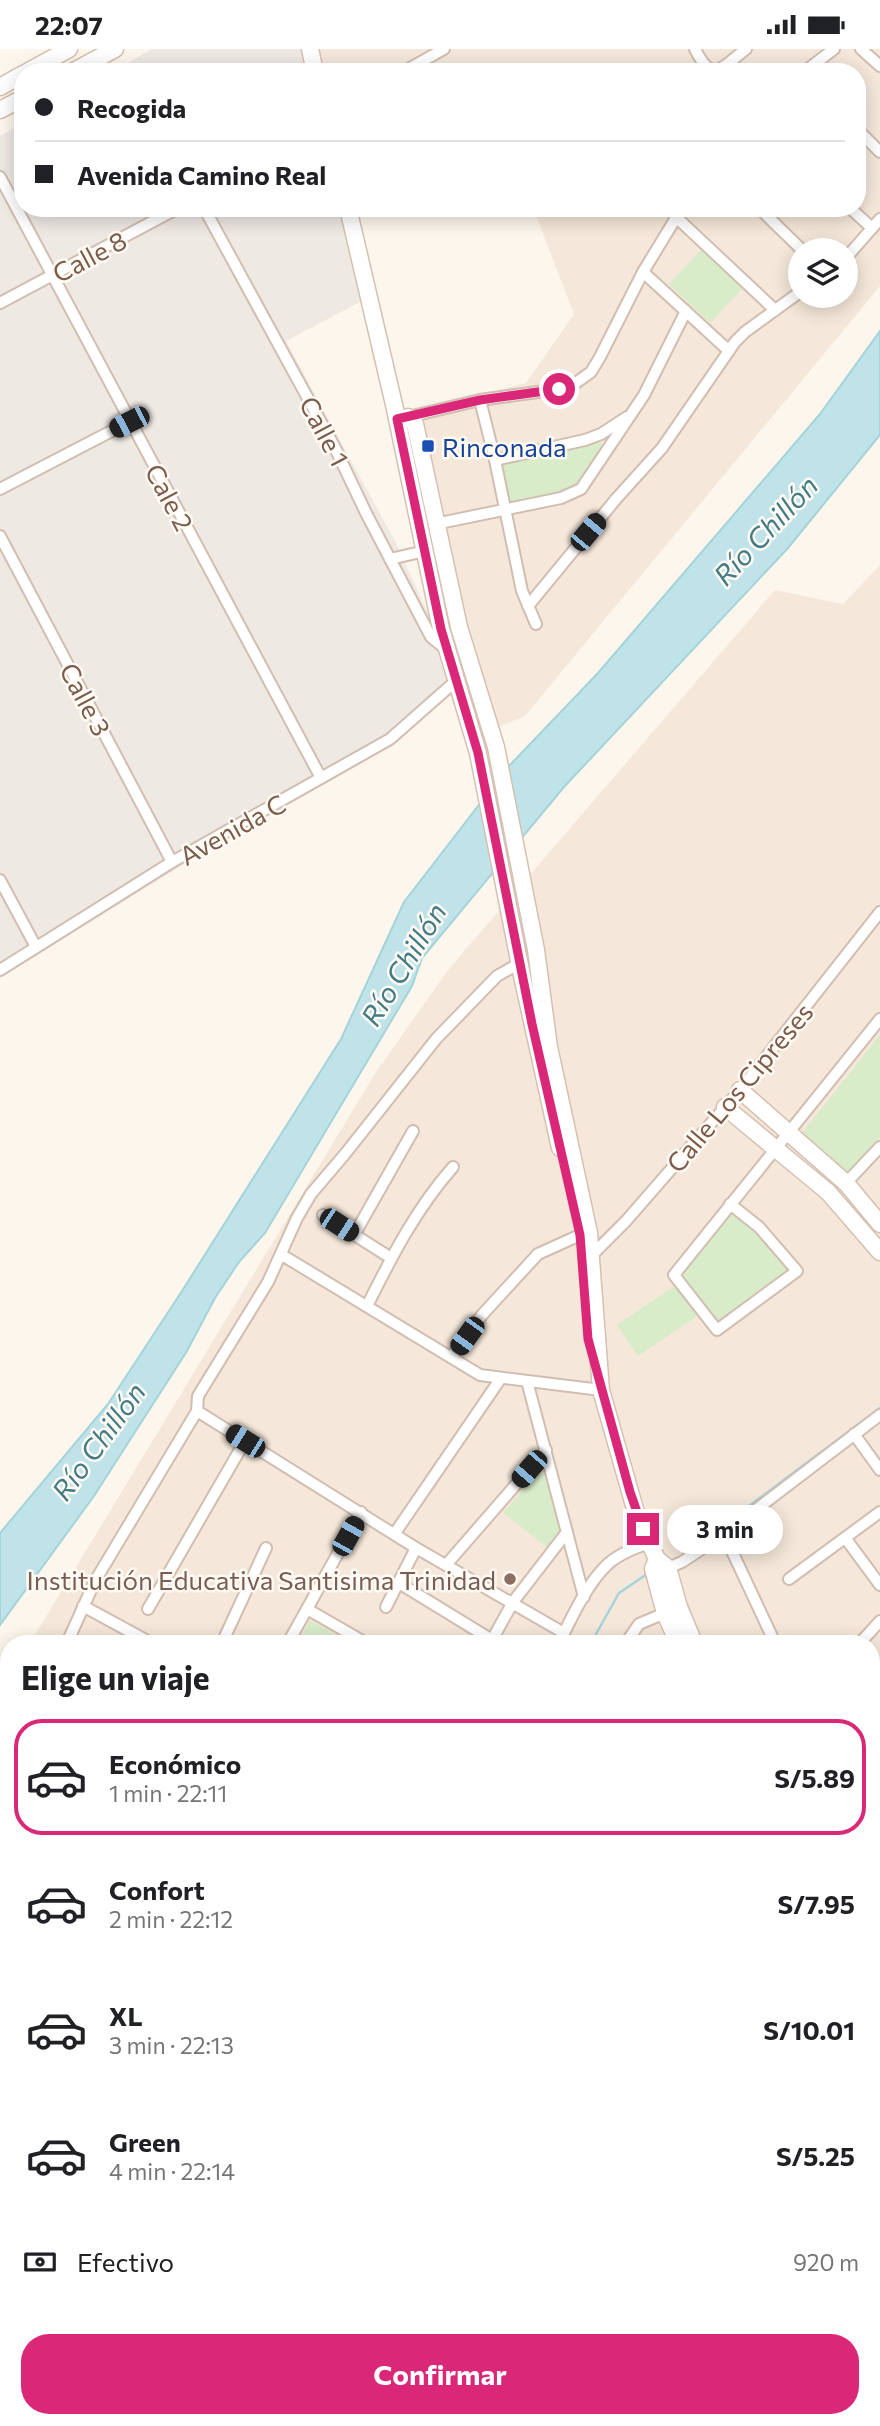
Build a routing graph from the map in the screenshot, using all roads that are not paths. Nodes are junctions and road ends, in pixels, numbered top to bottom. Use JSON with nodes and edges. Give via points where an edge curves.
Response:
{"nodes":[{"id":1,"x":69,"y":49,"type":"edge"},
{"id":2,"x":115,"y":49,"type":"edge"},
{"id":3,"x":444,"y":49,"type":"edge"},
{"id":4,"x":746,"y":49,"type":"edge"},
{"id":5,"x":834,"y":49,"type":"edge"},
{"id":6,"x":861,"y":49,"type":"edge"},
{"id":7,"x":877,"y":58,"type":"edge"},
{"id":8,"x":43,"y":63,"type":"edge"},
{"id":9,"x":89,"y":63,"type":"edge"},
{"id":10,"x":426,"y":63,"type":"edge"},
{"id":11,"x":728,"y":63,"type":"edge"},
{"id":12,"x":816,"y":63,"type":"edge"},
{"id":13,"x":866,"y":138,"type":"edge"},
{"id":14,"x":880,"y":152,"type":"edge"},
{"id":15,"x":0,"y":177,"type":"edge"},
{"id":16,"x":14,"y":204,"type":"edge"},
{"id":17,"x":21,"y":217,"type":"edge"},
{"id":18,"x":161,"y":217,"type":"edge"},
{"id":19,"x":209,"y":217,"type":"edge"},
{"id":20,"x":350,"y":217,"type":"edge"},
{"id":21,"x":677,"y":217,"type":"edge"},
{"id":22,"x":683,"y":217,"type":"edge"},
{"id":23,"x":768,"y":217,"type":"edge"},
{"id":24,"x":859,"y":217,"type":"edge"},
{"id":25,"x":880,"y":219,"type":"edge"},
{"id":26,"x":872,"y":229,"type":"junction"},
{"id":27,"x":790,"y":238,"type":"edge"},
{"id":28,"x":858,"y":245,"type":"edge"},
{"id":29,"x":643,"y":272,"type":"junction"},
{"id":30,"x":52,"y":276,"type":"junction"},
{"id":31,"x":788,"y":301,"type":"edge"},
{"id":32,"x":0,"y":303,"type":"edge"},
{"id":33,"x":775,"y":310,"type":"junction"},
{"id":34,"x":686,"y":311,"type":"junction"},
{"id":35,"x":729,"y":351,"type":"junction"},
{"id":36,"x":480,"y":400,"type":"junction"},
{"id":37,"x":631,"y":414,"type":"junction"},
{"id":38,"x":402,"y":418,"type":"junction"},
{"id":39,"x":129,"y":422,"type":"junction"},
{"id":40,"x":495,"y":460,"type":"junction"},
{"id":41,"x":0,"y":489,"type":"edge"},
{"id":42,"x":506,"y":509,"type":"junction"},
{"id":43,"x":435,"y":524,"type":"junction"},
{"id":44,"x":0,"y":536,"type":"edge"},
{"id":45,"x":425,"y":551,"type":"junction"},
{"id":46,"x":390,"y":559,"type":"junction"},
{"id":47,"x":528,"y":606,"type":"junction"},
{"id":48,"x":536,"y":624,"type":"dead end"},
{"id":49,"x":449,"y":651,"type":"junction"},
{"id":50,"x":457,"y":680,"type":"junction"},
{"id":51,"x":321,"y":778,"type":"junction"},
{"id":52,"x":172,"y":862,"type":"junction"},
{"id":53,"x":0,"y":880,"type":"edge"},
{"id":54,"x":880,"y":912,"type":"edge"},
{"id":55,"x":36,"y":947,"type":"junction"},
{"id":56,"x":519,"y":959,"type":"junction"},
{"id":57,"x":0,"y":970,"type":"edge"},
{"id":58,"x":880,"y":1019,"type":"edge"},
{"id":59,"x":740,"y":1090,"type":"junction"},
{"id":60,"x":725,"y":1107,"type":"junction"},
{"id":61,"x":413,"y":1131,"type":"dead end"},
{"id":62,"x":789,"y":1133,"type":"junction"},
{"id":63,"x":775,"y":1147,"type":"junction"},
{"id":64,"x":880,"y":1147,"type":"edge"},
{"id":65,"x":453,"y":1167,"type":"dead end"},
{"id":66,"x":846,"y":1183,"type":"junction"},
{"id":67,"x":730,"y":1204,"type":"junction"},
{"id":68,"x":323,"y":1215,"type":"dead end"},
{"id":69,"x":880,"y":1223,"type":"edge"},
{"id":70,"x":354,"y":1235,"type":"junction"},
{"id":71,"x":580,"y":1235,"type":"junction"},
{"id":72,"x":880,"y":1252,"type":"edge"},
{"id":73,"x":282,"y":1255,"type":"junction"},
{"id":74,"x":592,"y":1255,"type":"junction"},
{"id":75,"x":391,"y":1258,"type":"junction"},
{"id":76,"x":367,"y":1306,"type":"junction"},
{"id":77,"x":451,"y":1357,"type":"junction"},
{"id":78,"x":501,"y":1378,"type":"junction"},
{"id":79,"x":527,"y":1381,"type":"junction"},
{"id":80,"x":599,"y":1383,"type":"junction"},
{"id":81,"x":197,"y":1411,"type":"junction"},
{"id":82,"x":880,"y":1415,"type":"edge"},
{"id":83,"x":854,"y":1434,"type":"junction"},
{"id":84,"x":245,"y":1441,"type":"junction"},
{"id":85,"x":546,"y":1450,"type":"junction"},
{"id":86,"x":880,"y":1470,"type":"edge"},
{"id":87,"x":361,"y":1511,"type":"junction"},
{"id":88,"x":880,"y":1512,"type":"edge"},
{"id":89,"x":568,"y":1532,"type":"junction"},
{"id":90,"x":395,"y":1533,"type":"junction"},
{"id":91,"x":724,"y":1534,"type":"junction"},
{"id":92,"x":846,"y":1539,"type":"junction"},
{"id":93,"x":649,"y":1543,"type":"junction"},
{"id":94,"x":265,"y":1548,"type":"dead end"},
{"id":95,"x":416,"y":1548,"type":"junction"},
{"id":96,"x":663,"y":1564,"type":"junction"},
{"id":97,"x":446,"y":1565,"type":"junction"},
{"id":98,"x":789,"y":1579,"type":"dead end"},
{"id":99,"x":399,"y":1583,"type":"junction"},
{"id":100,"x":880,"y":1585,"type":"edge"},
{"id":101,"x":584,"y":1597,"type":"junction"},
{"id":102,"x":513,"y":1602,"type":"junction"},
{"id":103,"x":83,"y":1606,"type":"junction"},
{"id":104,"x":386,"y":1607,"type":"dead end"},
{"id":105,"x":148,"y":1609,"type":"dead end"},
{"id":106,"x":307,"y":1609,"type":"junction"},
{"id":107,"x":672,"y":1610,"type":"junction"},
{"id":108,"x":880,"y":1621,"type":"edge"},
{"id":109,"x":70,"y":1635,"type":"edge"},
{"id":110,"x":135,"y":1635,"type":"edge"},
{"id":111,"x":229,"y":1635,"type":"edge"},
{"id":112,"x":292,"y":1635,"type":"edge"},
{"id":113,"x":350,"y":1635,"type":"edge"},
{"id":114,"x":484,"y":1635,"type":"edge"},
{"id":115,"x":495,"y":1635,"type":"edge"},
{"id":116,"x":558,"y":1635,"type":"edge"},
{"id":117,"x":564,"y":1635,"type":"edge"},
{"id":118,"x":631,"y":1635,"type":"edge"},
{"id":119,"x":677,"y":1635,"type":"edge"},
{"id":120,"x":689,"y":1635,"type":"edge"},
{"id":121,"x":771,"y":1635,"type":"edge"},
{"id":122,"x":867,"y":1635,"type":"edge"}],
"edges":[{"from":1,"to":8,"type":"main road"},
{"from":2,"to":9,"type":"main road"},
{"from":3,"to":10,"type":"street"},
{"from":4,"to":11,"type":"street"},
{"from":5,"to":12,"type":"street"},
{"from":6,"to":7,"type":"street"},
{"from":13,"to":14,"type":"street"},
{"from":15,"to":16,"type":"street","name":"Cale 2"},
{"from":17,"to":30,"type":"street","name":"Cale 2"},
{"from":18,"to":30,"type":"street","name":"Calle 8"},
{"from":19,"to":46,"type":"street","name":"Calle 1"},
{"from":20,"to":38,"type":"main road"},
{"from":21,"to":29,"type":"street"},
{"from":22,"to":33,"type":"street"},
{"from":23,"to":27,"type":"street"},
{"from":24,"to":26,"type":"street"},
{"from":25,"to":26,"type":"street"},
{"from":26,"to":28,"type":"street"},
{"from":29,"to":34,"type":"street"},
{"from":29,"to":36,"type":"street","via":[[590,372],[578,382]]},
{"from":30,"to":32,"type":"street","name":"Calle 8"},
{"from":30,"to":39,"type":"street","name":"Cale 2"},
{"from":31,"to":33,"type":"street"},
{"from":33,"to":35,"type":"street","via":[[745,332]]},
{"from":34,"to":35,"type":"street"},
{"from":34,"to":37,"type":"street"},
{"from":35,"to":47,"type":"street","via":[[662,448]]},
{"from":36,"to":38,"type":"street"},
{"from":36,"to":40,"type":"street"},
{"from":37,"to":40,"type":"street","via":[[585,440]]},
{"from":37,"to":42,"type":"street","via":[[581,489],[561,498]]},
{"from":38,"to":43,"type":"main road","via":[[415,424]]},
{"from":38,"to":45,"type":"main road"},
{"from":39,"to":41,"type":"street"},
{"from":39,"to":51,"type":"street","name":"Cale 2"},
{"from":40,"to":42,"type":"street"},
{"from":42,"to":43,"type":"street"},
{"from":42,"to":47,"type":"street"},
{"from":43,"to":74,"type":"main road","via":[[459,627],[496,747],[536,950],[549,1047]]},
{"from":44,"to":52,"type":"street","name":"Calle 3"},
{"from":45,"to":46,"type":"street"},
{"from":45,"to":49,"type":"main road"},
{"from":46,"to":49,"type":"street","name":"Calle 1","via":[[431,637]]},
{"from":47,"to":48,"type":"street"},
{"from":49,"to":50,"type":"main road"},
{"from":50,"to":51,"type":"street","name":"Avenida C","via":[[390,739]]},
{"from":50,"to":56,"type":"main road","via":[[478,753]]},
{"from":51,"to":52,"type":"street","name":"Avenida C"},
{"from":52,"to":55,"type":"street","name":"Avenida C"},
{"from":53,"to":55,"type":"street"},
{"from":54,"to":59,"type":"street","name":"Calle Los Cipreses"},
{"from":55,"to":57,"type":"street","name":"Avenida C"},
{"from":56,"to":71,"type":"main road"},
{"from":56,"to":73,"type":"street","via":[[491,981],[413,1065],[311,1193]]},
{"from":58,"to":62,"type":"street"},
{"from":59,"to":60,"type":"street","name":"Calle Los Cipreses"},
{"from":59,"to":62,"type":"main road"},
{"from":60,"to":63,"type":"main road"},
{"from":60,"to":74,"type":"street","name":"Calle Los Cipreses"},
{"from":61,"to":70,"type":"street"},
{"from":62,"to":63,"type":"street"},
{"from":62,"to":66,"type":"main road"},
{"from":63,"to":67,"type":"street"},
{"from":63,"to":72,"type":"main road","via":[[828,1192]]},
{"from":64,"to":66,"type":"street"},
{"from":65,"to":75,"type":"street","via":[[430,1193]]},
{"from":66,"to":69,"type":"main road"},
{"from":67,"to":67,"type":"street","via":[[758,1227],[797,1271],[717,1330],[674,1275]]},
{"from":68,"to":70,"type":"street"},
{"from":70,"to":75,"type":"street"},
{"from":71,"to":77,"type":"street","via":[[538,1254]]},
{"from":71,"to":80,"type":"main road","via":[[588,1339]]},
{"from":73,"to":76,"type":"street"},
{"from":73,"to":81,"type":"street","via":[[198,1396]]},
{"from":74,"to":80,"type":"main road"},
{"from":75,"to":76,"type":"street"},
{"from":76,"to":77,"type":"street"},
{"from":77,"to":78,"type":"street","via":[[480,1375]]},
{"from":78,"to":79,"type":"street"},
{"from":78,"to":90,"type":"street"},
{"from":79,"to":80,"type":"street"},
{"from":79,"to":85,"type":"street"},
{"from":80,"to":93,"type":"main road"},
{"from":81,"to":84,"type":"street"},
{"from":81,"to":103,"type":"street"},
{"from":82,"to":83,"type":"street"},
{"from":83,"to":86,"type":"street"},
{"from":83,"to":91,"type":"street"},
{"from":84,"to":87,"type":"street"},
{"from":84,"to":105,"type":"street"},
{"from":85,"to":89,"type":"street"},
{"from":85,"to":97,"type":"street"},
{"from":87,"to":90,"type":"street"},
{"from":87,"to":106,"type":"street"},
{"from":88,"to":92,"type":"street"},
{"from":89,"to":101,"type":"street"},
{"from":89,"to":102,"type":"street"},
{"from":90,"to":95,"type":"street"},
{"from":91,"to":96,"type":"street","via":[[682,1562]]},
{"from":91,"to":121,"type":"street"},
{"from":92,"to":98,"type":"street"},
{"from":92,"to":100,"type":"street"},
{"from":93,"to":96,"type":"main road"},
{"from":93,"to":101,"type":"street","via":[[608,1564]]},
{"from":94,"to":111,"type":"street"},
{"from":95,"to":97,"type":"street"},
{"from":95,"to":99,"type":"street"},
{"from":96,"to":107,"type":"main road","via":[[653,1570]]},
{"from":97,"to":102,"type":"street"},
{"from":99,"to":104,"type":"street"},
{"from":99,"to":114,"type":"street"},
{"from":101,"to":117,"type":"street"},
{"from":102,"to":115,"type":"street"},
{"from":102,"to":116,"type":"street"},
{"from":103,"to":109,"type":"street"},
{"from":103,"to":110,"type":"street"},
{"from":106,"to":112,"type":"street"},
{"from":106,"to":113,"type":"street"},
{"from":107,"to":118,"type":"street","via":[[639,1624]]},
{"from":107,"to":119,"type":"main road"},
{"from":107,"to":120,"type":"main road"},
{"from":108,"to":122,"type":"street"}]}
